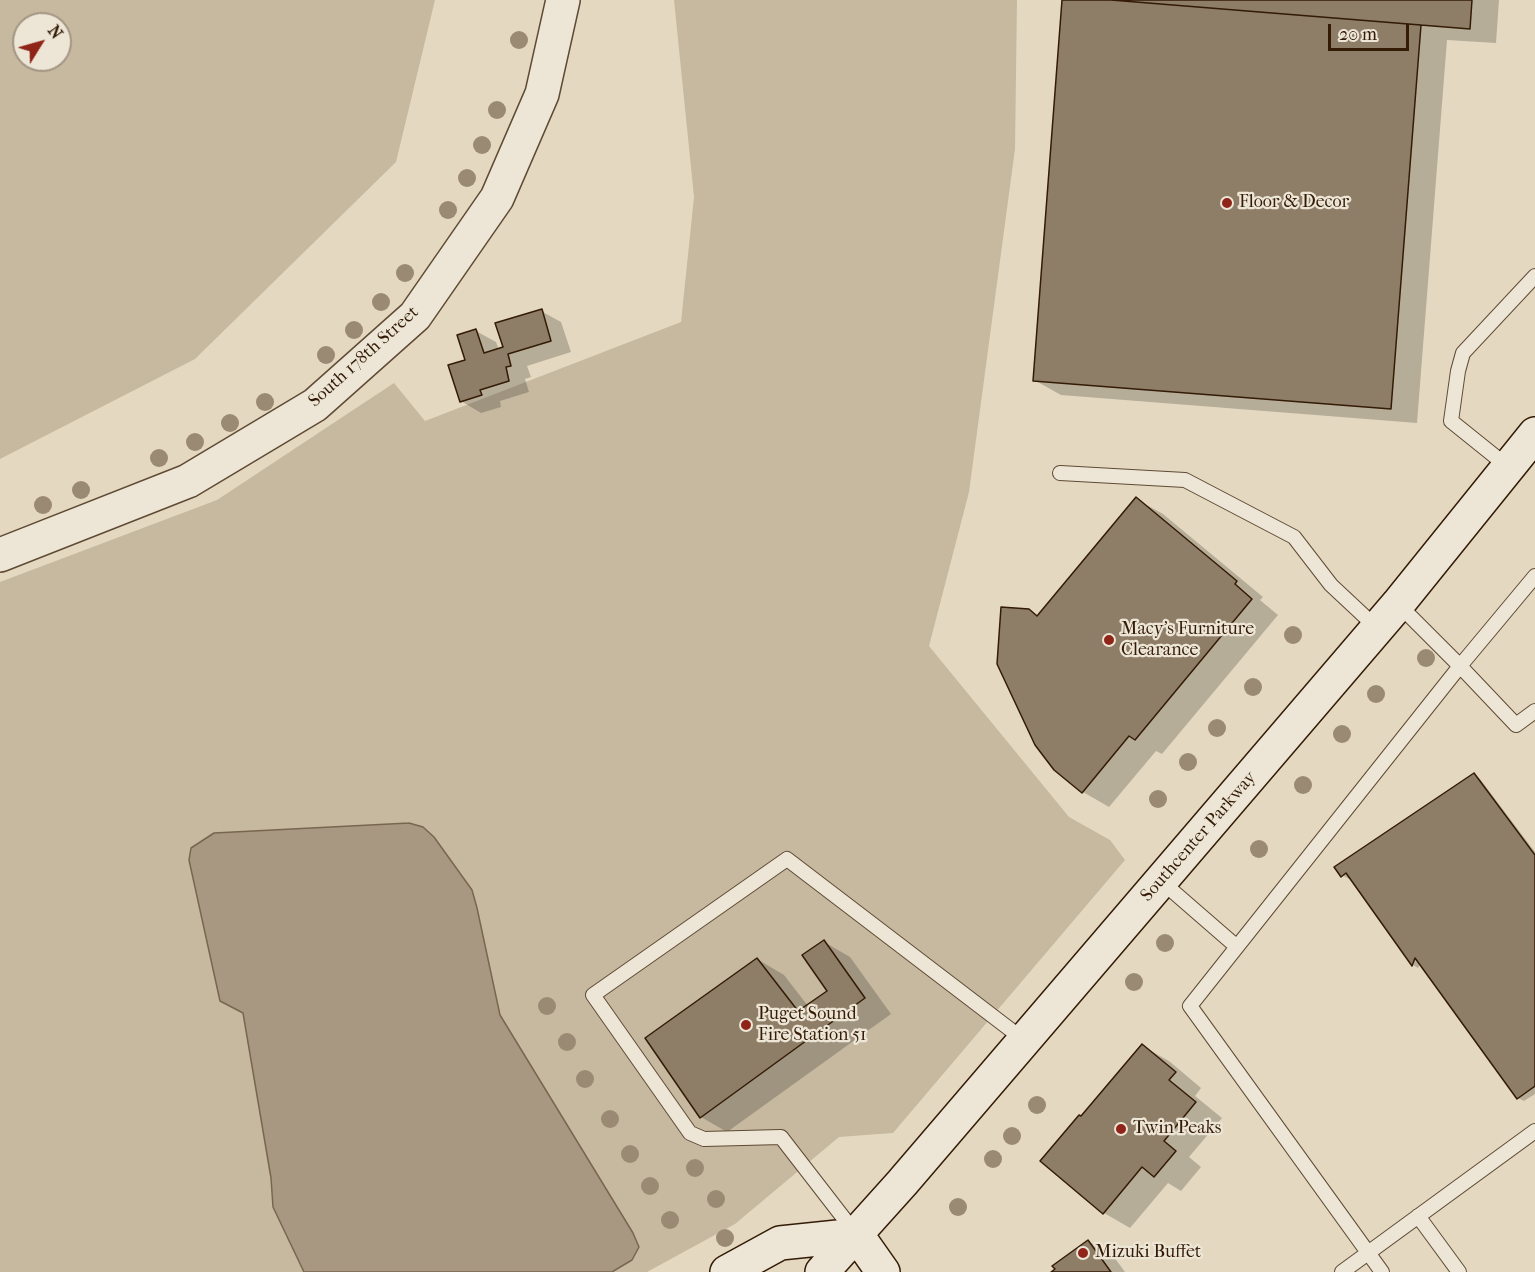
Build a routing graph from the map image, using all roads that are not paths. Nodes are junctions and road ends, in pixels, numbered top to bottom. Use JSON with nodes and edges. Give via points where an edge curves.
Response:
{"nodes":[{"id":1,"x":563,"y":0,"type":"edge"},
{"id":2,"x":1535,"y":276,"type":"edge"},
{"id":3,"x":1535,"y":434,"type":"edge"},
{"id":4,"x":1507,"y":466,"type":"junction"},
{"id":5,"x":1060,"y":473,"type":"dead end"},
{"id":6,"x":0,"y":555,"type":"edge"},
{"id":7,"x":1535,"y":576,"type":"edge"},
{"id":8,"x":1387,"y":616,"type":"junction"},
{"id":9,"x":1460,"y":666,"type":"junction"},
{"id":10,"x":1535,"y":711,"type":"edge"},
{"id":11,"x":1161,"y":881,"type":"junction"},
{"id":12,"x":1237,"y":947,"type":"junction"},
{"id":13,"x":1024,"y":1040,"type":"junction"},
{"id":14,"x":1535,"y":1131,"type":"edge"},
{"id":15,"x":1418,"y":1216,"type":"junction"},
{"id":16,"x":857,"y":1235,"type":"junction"},
{"id":17,"x":1368,"y":1253,"type":"junction"},
{"id":18,"x":726,"y":1272,"type":"edge"},
{"id":19,"x":822,"y":1272,"type":"edge"},
{"id":20,"x":882,"y":1272,"type":"edge"},
{"id":21,"x":1342,"y":1272,"type":"edge"},
{"id":22,"x":1382,"y":1272,"type":"edge"},
{"id":23,"x":1459,"y":1272,"type":"edge"}],
"edges":[{"from":1,"to":6,"type":"main road","name":"South 178th Street","via":[[542,94],[497,198],[415,316],[315,405],[188,481]]},
{"from":2,"to":4,"type":"lane","via":[[1463,353],[1458,371],[1451,421]]},
{"from":3,"to":4,"type":"main road","name":"Southcenter Parkway"},
{"from":4,"to":8,"type":"main road","name":"Southcenter Parkway"},
{"from":5,"to":8,"type":"lane","via":[[1185,480],[1294,537],[1331,585]]},
{"from":7,"to":9,"type":"lane"},
{"from":8,"to":9,"type":"lane"},
{"from":8,"to":11,"type":"main road","name":"Southcenter Parkway"},
{"from":9,"to":10,"type":"lane","via":[[1516,725]]},
{"from":9,"to":12,"type":"lane"},
{"from":11,"to":12,"type":"lane"},
{"from":11,"to":13,"type":"main road","name":"Southcenter Parkway"},
{"from":12,"to":17,"type":"lane","via":[[1190,1006]]},
{"from":13,"to":16,"type":"main road","name":"Southcenter Parkway"},
{"from":13,"to":16,"type":"lane","via":[[787,859],[593,995],[690,1133],[704,1139],[781,1137]]},
{"from":14,"to":15,"type":"lane"},
{"from":15,"to":17,"type":"lane"},
{"from":15,"to":23,"type":"lane"},
{"from":16,"to":18,"type":"main road","via":[[780,1243]]},
{"from":16,"to":19,"type":"main road","name":"Southcenter Parkway"},
{"from":16,"to":20,"type":"main road"},
{"from":17,"to":21,"type":"lane"},
{"from":17,"to":22,"type":"lane"}]}
